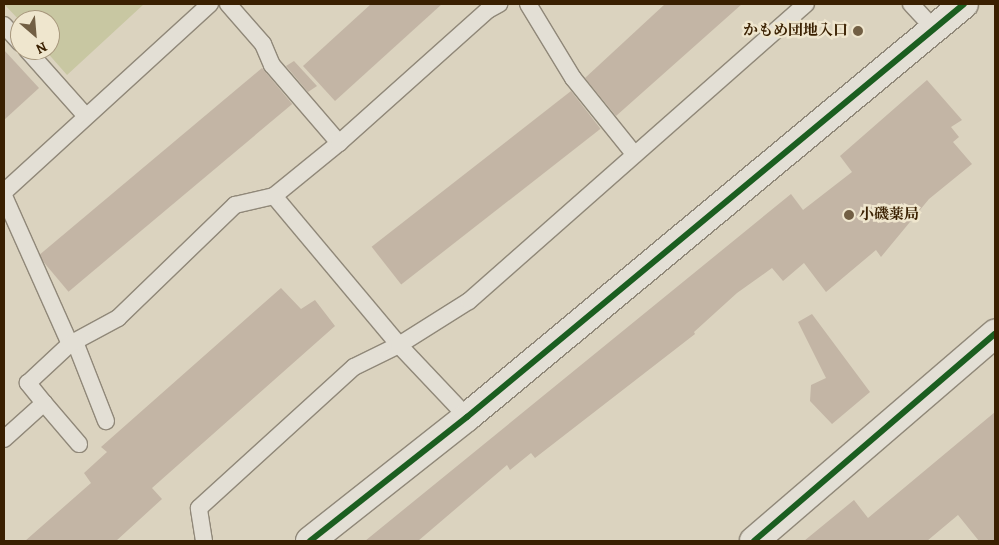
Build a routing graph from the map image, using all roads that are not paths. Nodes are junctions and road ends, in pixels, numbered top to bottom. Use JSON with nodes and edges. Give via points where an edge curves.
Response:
{"nodes":[{"id":1,"x":210,"y":4,"type":"edge"},
{"id":2,"x":228,"y":4,"type":"edge"},
{"id":3,"x":499,"y":4,"type":"edge"},
{"id":4,"x":528,"y":4,"type":"edge"},
{"id":5,"x":806,"y":4,"type":"edge"},
{"id":6,"x":911,"y":4,"type":"edge"},
{"id":7,"x":964,"y":4,"type":"edge"},
{"id":8,"x":934,"y":29,"type":"junction"},
{"id":9,"x":36,"y":60,"type":"edge"},
{"id":10,"x":85,"y":115,"type":"junction"},
{"id":11,"x":339,"y":144,"type":"junction"},
{"id":12,"x":634,"y":154,"type":"junction"},
{"id":13,"x":4,"y":192,"type":"edge"},
{"id":14,"x":4,"y":196,"type":"edge"},
{"id":15,"x":274,"y":196,"type":"junction"},
{"id":16,"x":995,"y":334,"type":"edge"},
{"id":17,"x":72,"y":343,"type":"junction"},
{"id":18,"x":400,"y":345,"type":"junction"},
{"id":19,"x":44,"y":403,"type":"junction"},
{"id":20,"x":467,"y":417,"type":"junction"},
{"id":21,"x":106,"y":421,"type":"dead end"},
{"id":22,"x":4,"y":439,"type":"edge"},
{"id":23,"x":79,"y":444,"type":"dead end"},
{"id":24,"x":204,"y":541,"type":"edge"},
{"id":25,"x":310,"y":541,"type":"edge"},
{"id":26,"x":754,"y":541,"type":"edge"}],
"edges":[{"from":1,"to":10,"type":"lane"},
{"from":2,"to":11,"type":"lane","via":[[264,44],[272,65]]},
{"from":3,"to":11,"type":"lane","via":[[488,10]]},
{"from":4,"to":12,"type":"lane","via":[[573,78]]},
{"from":5,"to":12,"type":"lane"},
{"from":6,"to":8,"type":"lane"},
{"from":7,"to":8,"type":"street"},
{"from":8,"to":20,"type":"street"},
{"from":9,"to":10,"type":"lane"},
{"from":10,"to":13,"type":"lane"},
{"from":11,"to":15,"type":"lane"},
{"from":12,"to":18,"type":"lane","via":[[469,301]]},
{"from":14,"to":17,"type":"lane"},
{"from":15,"to":17,"type":"lane","via":[[235,205],[118,318]]},
{"from":15,"to":18,"type":"lane"},
{"from":16,"to":26,"type":"street"},
{"from":17,"to":19,"type":"lane","via":[[28,383]]},
{"from":17,"to":21,"type":"lane"},
{"from":18,"to":20,"type":"lane"},
{"from":18,"to":24,"type":"lane","via":[[354,367],[199,508]]},
{"from":19,"to":22,"type":"lane"},
{"from":19,"to":23,"type":"lane"},
{"from":20,"to":25,"type":"street"}]}
